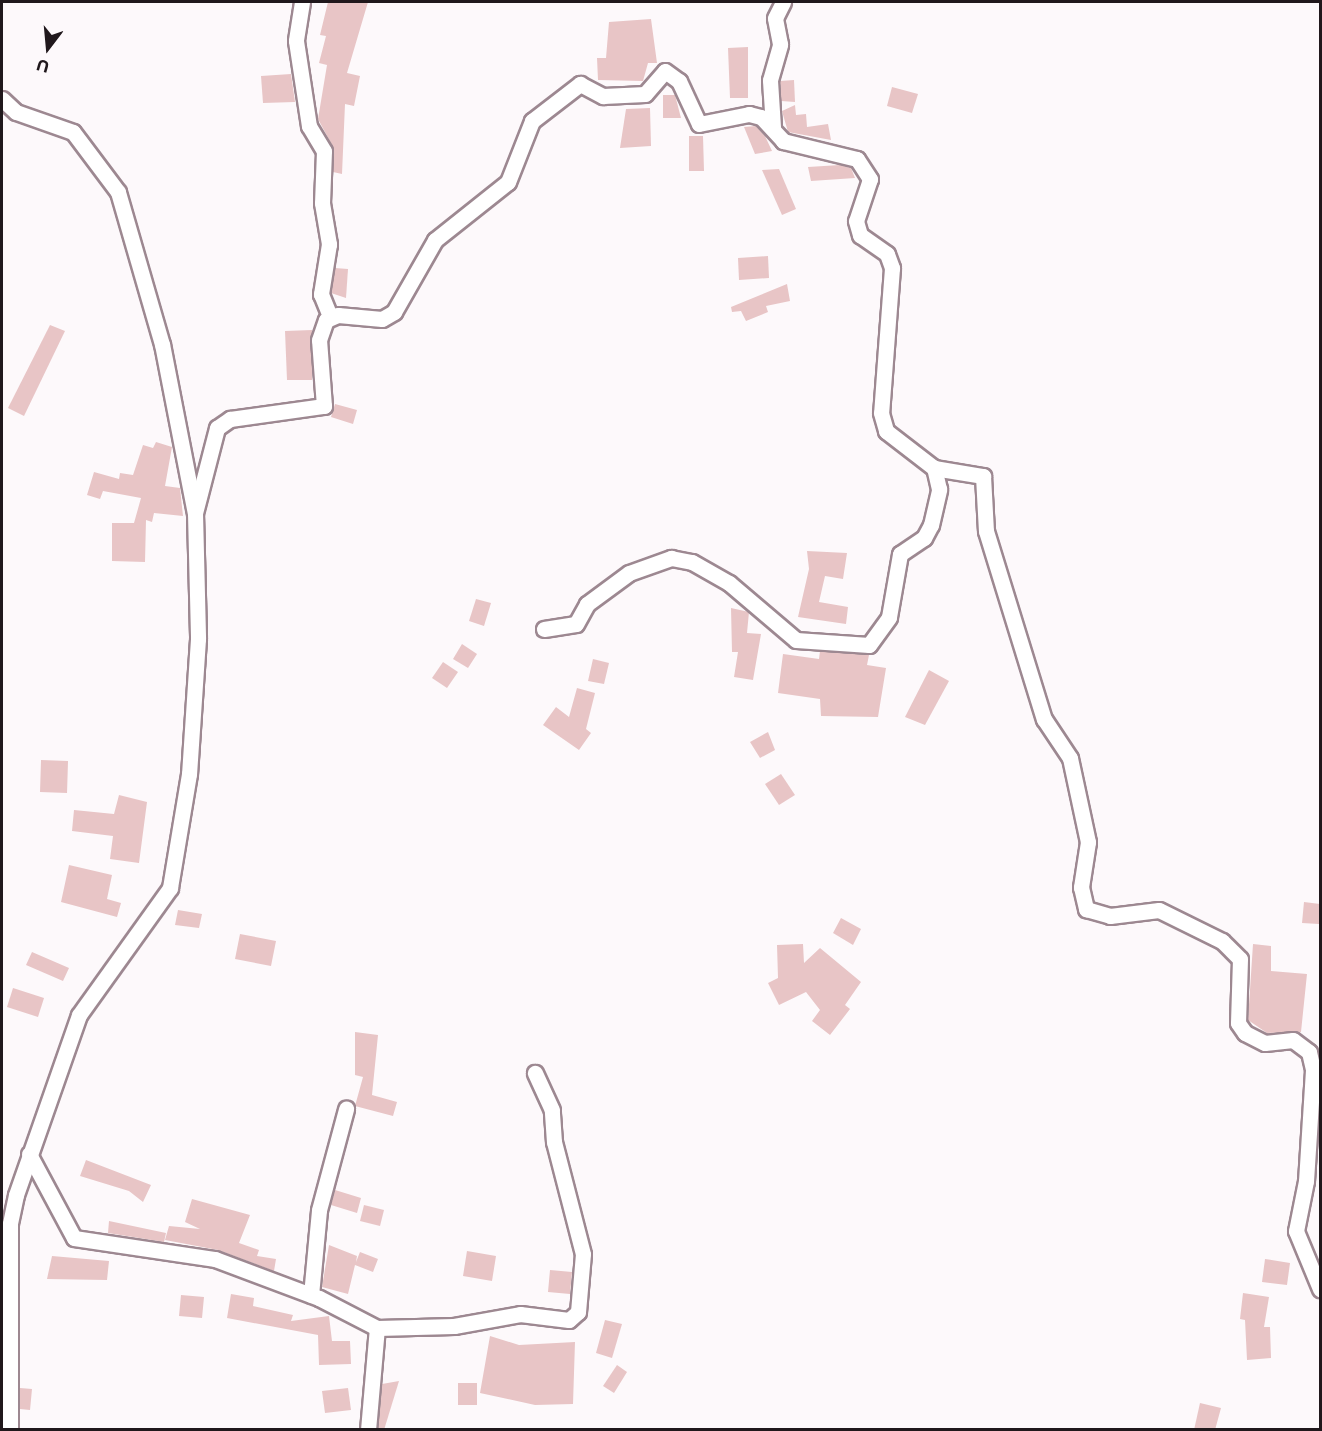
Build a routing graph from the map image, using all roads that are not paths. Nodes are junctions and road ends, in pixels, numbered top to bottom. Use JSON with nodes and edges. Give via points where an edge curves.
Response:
{"nodes":[{"id":1,"x":302,"y":2,"type":"edge"},
{"id":2,"x":783,"y":2,"type":"edge"},
{"id":3,"x":2,"y":99,"type":"edge"},
{"id":4,"x":773,"y":127,"type":"junction"},
{"id":5,"x":330,"y":316,"type":"junction"},
{"id":6,"x":934,"y":468,"type":"junction"},
{"id":7,"x":195,"y":513,"type":"junction"},
{"id":8,"x":544,"y":629,"type":"dead end"},
{"id":9,"x":535,"y":1073,"type":"dead end"},
{"id":10,"x":346,"y":1109,"type":"dead end"},
{"id":11,"x":29,"y":1154,"type":"junction"},
{"id":12,"x":1320,"y":1289,"type":"edge"},
{"id":13,"x":311,"y":1295,"type":"junction"},
{"id":14,"x":377,"y":1328,"type":"junction"},
{"id":15,"x":10,"y":1430,"type":"edge"},
{"id":16,"x":368,"y":1430,"type":"edge"}],
"edges":[{"from":1,"to":5,"type":"street","via":[[296,40],[309,126],[324,151],[322,203],[329,244],[321,294]]},
{"from":2,"to":4,"type":"street","via":[[775,18],[780,44],[770,80]]},
{"from":3,"to":7,"type":"street","via":[[16,112],[73,132],[118,192],[162,345]]},
{"from":4,"to":5,"type":"street","via":[[749,114],[693,122],[679,81],[665,71],[645,94],[603,96],[580,84],[532,122],[508,182],[435,240],[394,312],[382,319]]},
{"from":4,"to":6,"type":"street","via":[[783,141],[836,151],[867,168],[870,179],[856,221],[860,235],[887,254],[892,268],[881,413],[886,431]]},
{"from":5,"to":7,"type":"street","via":[[319,340],[324,406],[222,422],[213,435]]},
{"from":6,"to":8,"type":"street","via":[[939,489],[931,525],[924,538],[900,554],[888,617],[869,645],[796,640],[729,583],[692,562],[671,558],[629,573],[587,604],[576,624]]},
{"from":6,"to":12,"type":"street","via":[[983,476],[986,531],[1044,719],[1070,758],[1088,842],[1081,887],[1086,909],[1110,916],[1159,910],[1222,941],[1240,959],[1238,1023],[1245,1033],[1265,1043],[1293,1040],[1309,1052],[1313,1070],[1307,1159],[1296,1232]]},
{"from":7,"to":11,"type":"street","via":[[198,639],[176,865],[170,888],[79,1015]]},
{"from":9,"to":14,"type":"street","via":[[552,1110],[554,1142],[583,1254],[578,1312],[569,1320],[520,1314],[454,1326]]},
{"from":10,"to":13,"type":"street","via":[[319,1210]]},
{"from":11,"to":13,"type":"street","via":[[74,1238],[215,1259]]},
{"from":11,"to":15,"type":"street","via":[[10,1224]]},
{"from":13,"to":14,"type":"street"},
{"from":14,"to":16,"type":"street"}]}
